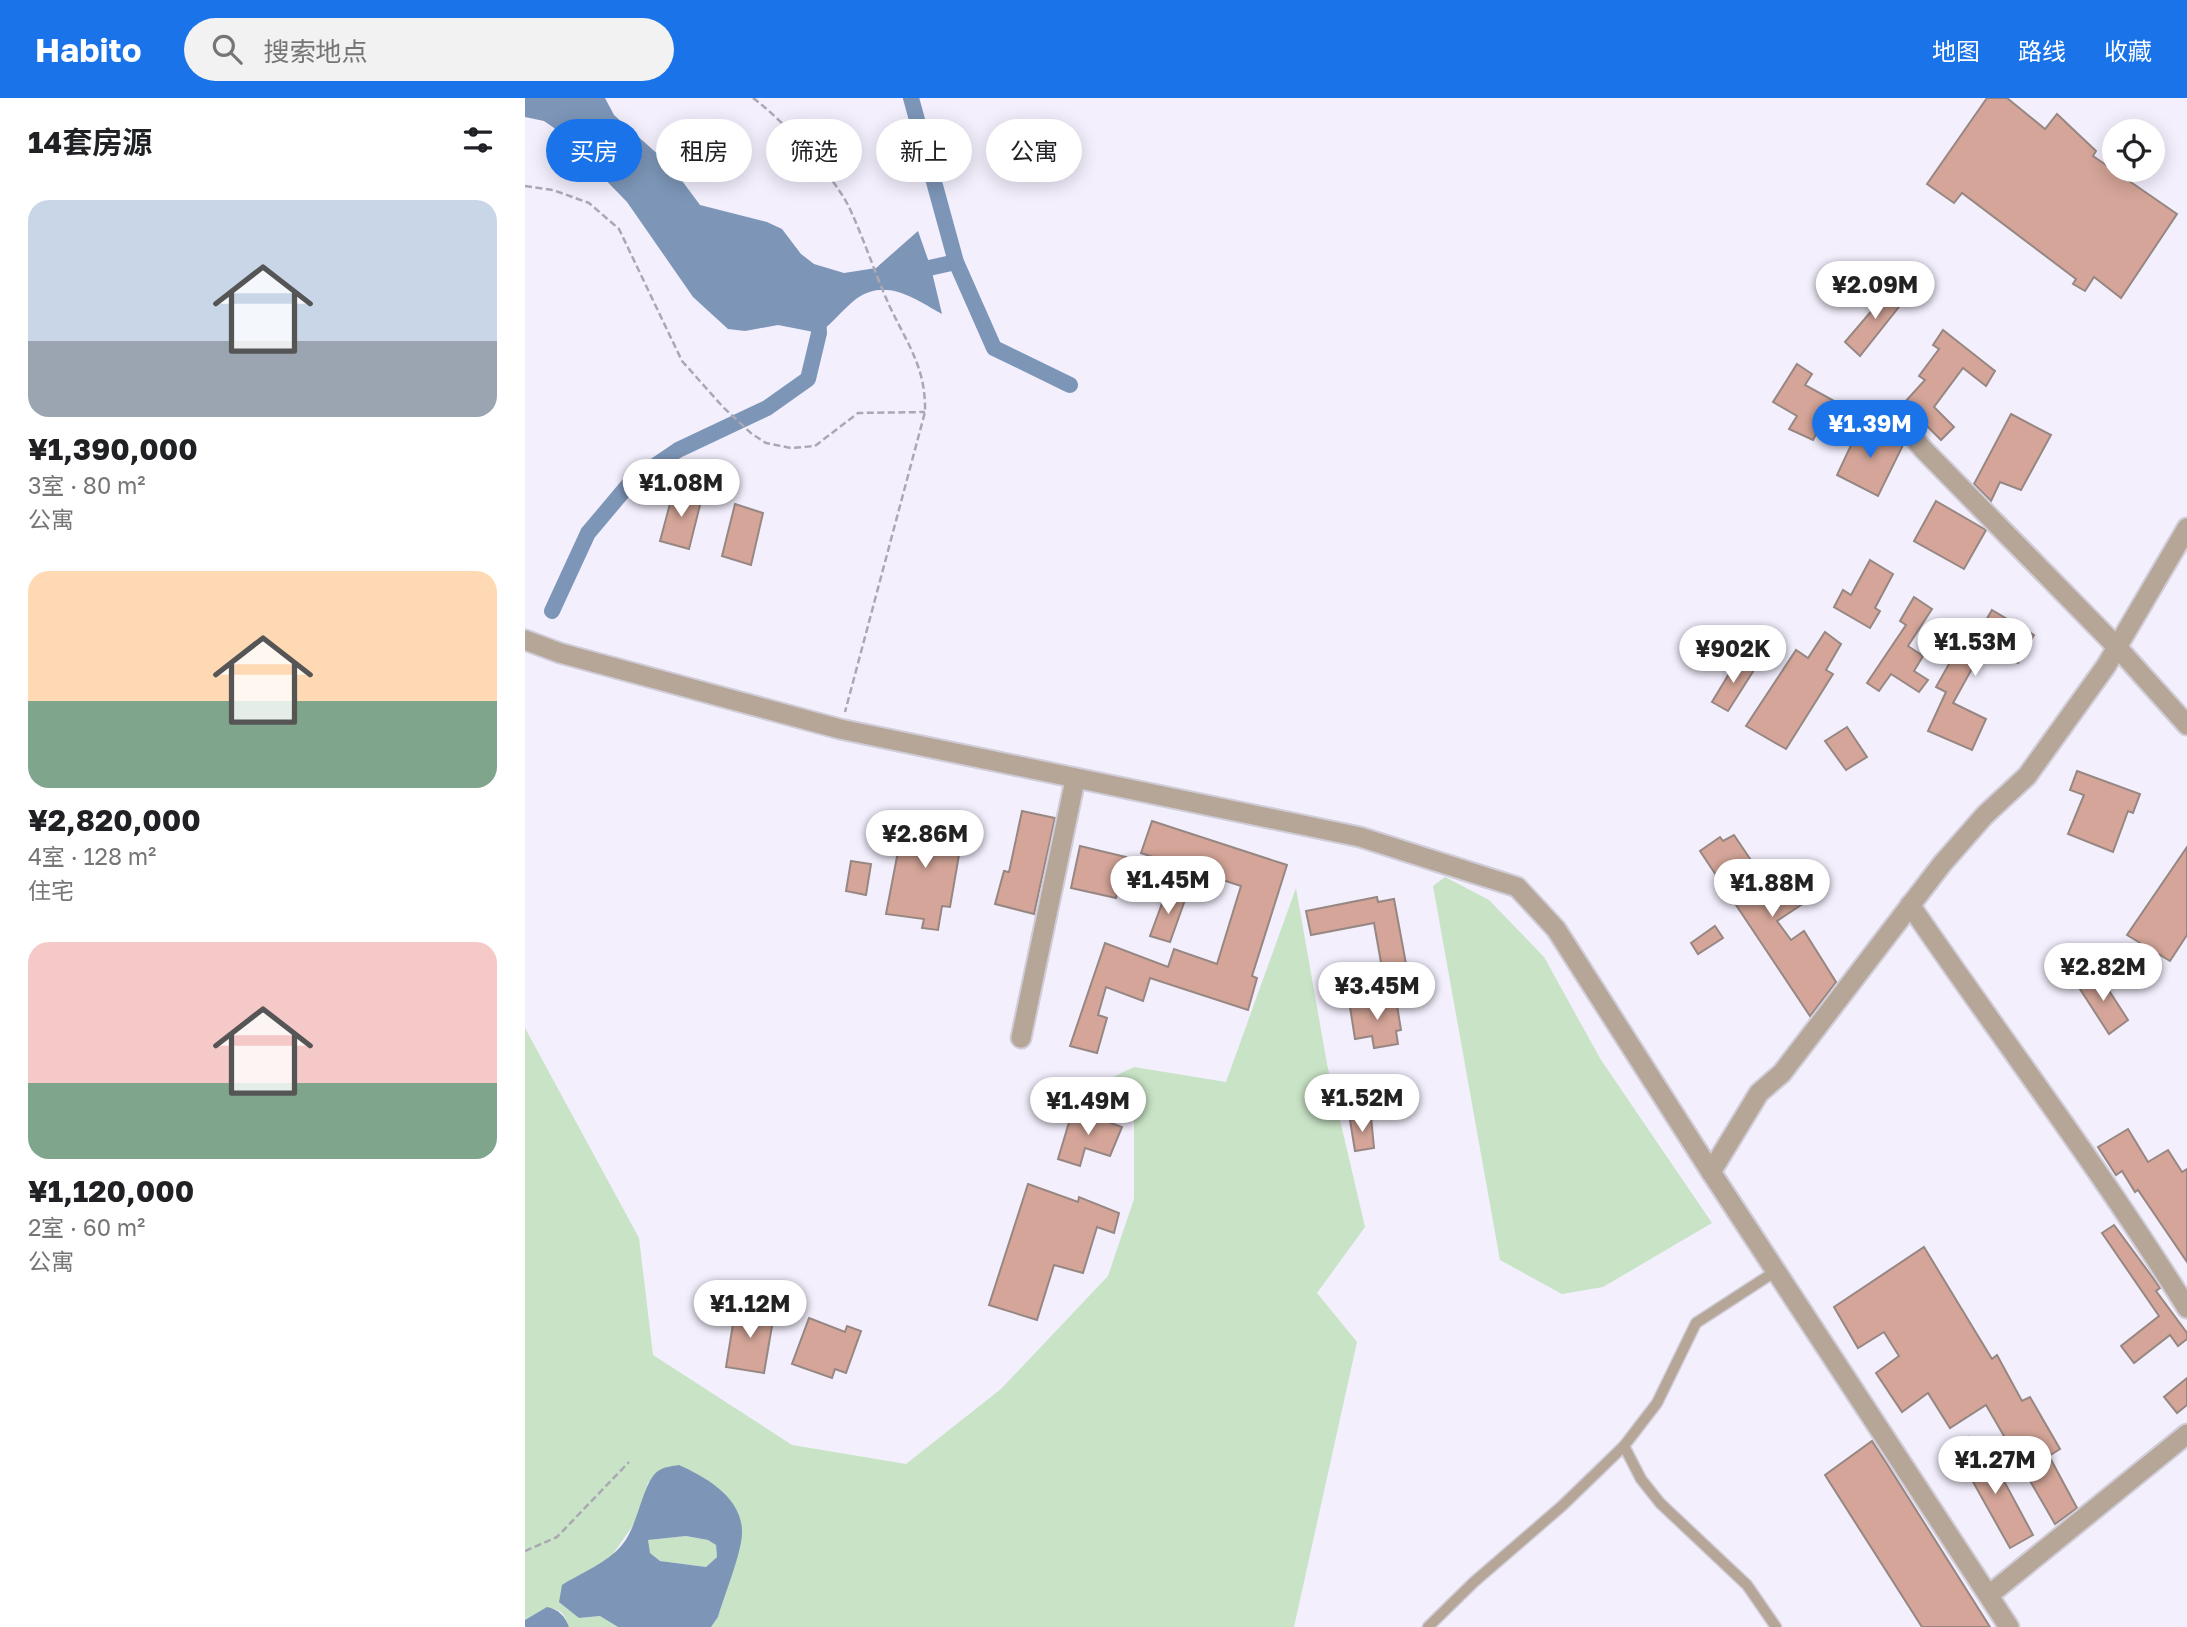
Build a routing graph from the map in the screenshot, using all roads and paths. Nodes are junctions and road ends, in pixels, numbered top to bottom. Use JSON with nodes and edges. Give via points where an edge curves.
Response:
{"nodes":[{"id":1,"x":753,"y":98,"type":"edge"},
{"id":2,"x":525,"y":186,"type":"edge"},
{"id":3,"x":925,"y":412,"type":"junction"},
{"id":4,"x":1904,"y":426,"type":"dead end"},
{"id":5,"x":2187,"y":528,"type":"edge"},
{"id":6,"x":525,"y":640,"type":"edge"},
{"id":7,"x":2117,"y":647,"type":"junction"},
{"id":8,"x":2187,"y":725,"type":"edge"},
{"id":9,"x":840,"y":729,"type":"junction"},
{"id":10,"x":1075,"y":780,"type":"junction"},
{"id":11,"x":1910,"y":905,"type":"junction"},
{"id":12,"x":1021,"y":1038,"type":"dead end"},
{"id":13,"x":1711,"y":1172,"type":"junction"},
{"id":14,"x":1776,"y":1271,"type":"junction"},
{"id":15,"x":2187,"y":1308,"type":"edge"},
{"id":16,"x":2187,"y":1434,"type":"edge"},
{"id":17,"x":1624,"y":1446,"type":"junction"},
{"id":18,"x":629,"y":1462,"type":"dead end"},
{"id":19,"x":525,"y":1551,"type":"edge"},
{"id":20,"x":1989,"y":1595,"type":"junction"},
{"id":21,"x":1428,"y":1627,"type":"edge"},
{"id":22,"x":1776,"y":1627,"type":"edge"},
{"id":23,"x":2010,"y":1627,"type":"edge"}],
"edges":[{"from":1,"to":3,"type":"path","via":[[798,140],[848,204],[890,307],[918,359],[926,392]]},
{"from":2,"to":3,"type":"path","via":[[589,203],[619,229],[683,361],[723,407],[766,443],[815,446],[858,413]]},
{"from":3,"to":9,"type":"path"},
{"from":4,"to":7,"type":"street"},
{"from":5,"to":7,"type":"street"},
{"from":6,"to":9,"type":"street"},
{"from":7,"to":8,"type":"street"},
{"from":7,"to":11,"type":"street","via":[[2027,776],[1985,815]]},
{"from":9,"to":10,"type":"street"},
{"from":10,"to":12,"type":"street"},
{"from":10,"to":13,"type":"street","via":[[1360,837],[1517,887],[1556,929]]},
{"from":11,"to":13,"type":"street","via":[[1782,1073],[1759,1093]]},
{"from":11,"to":15,"type":"street","via":[[2123,1206]]},
{"from":13,"to":14,"type":"street"},
{"from":14,"to":17,"type":"lane","via":[[1696,1323],[1657,1403]]},
{"from":14,"to":20,"type":"street"},
{"from":16,"to":20,"type":"street"},
{"from":17,"to":21,"type":"lane"},
{"from":17,"to":22,"type":"lane","via":[[1660,1503],[1747,1585]]},
{"from":18,"to":19,"type":"path","via":[[557,1537]]},
{"from":20,"to":23,"type":"street"}]}
